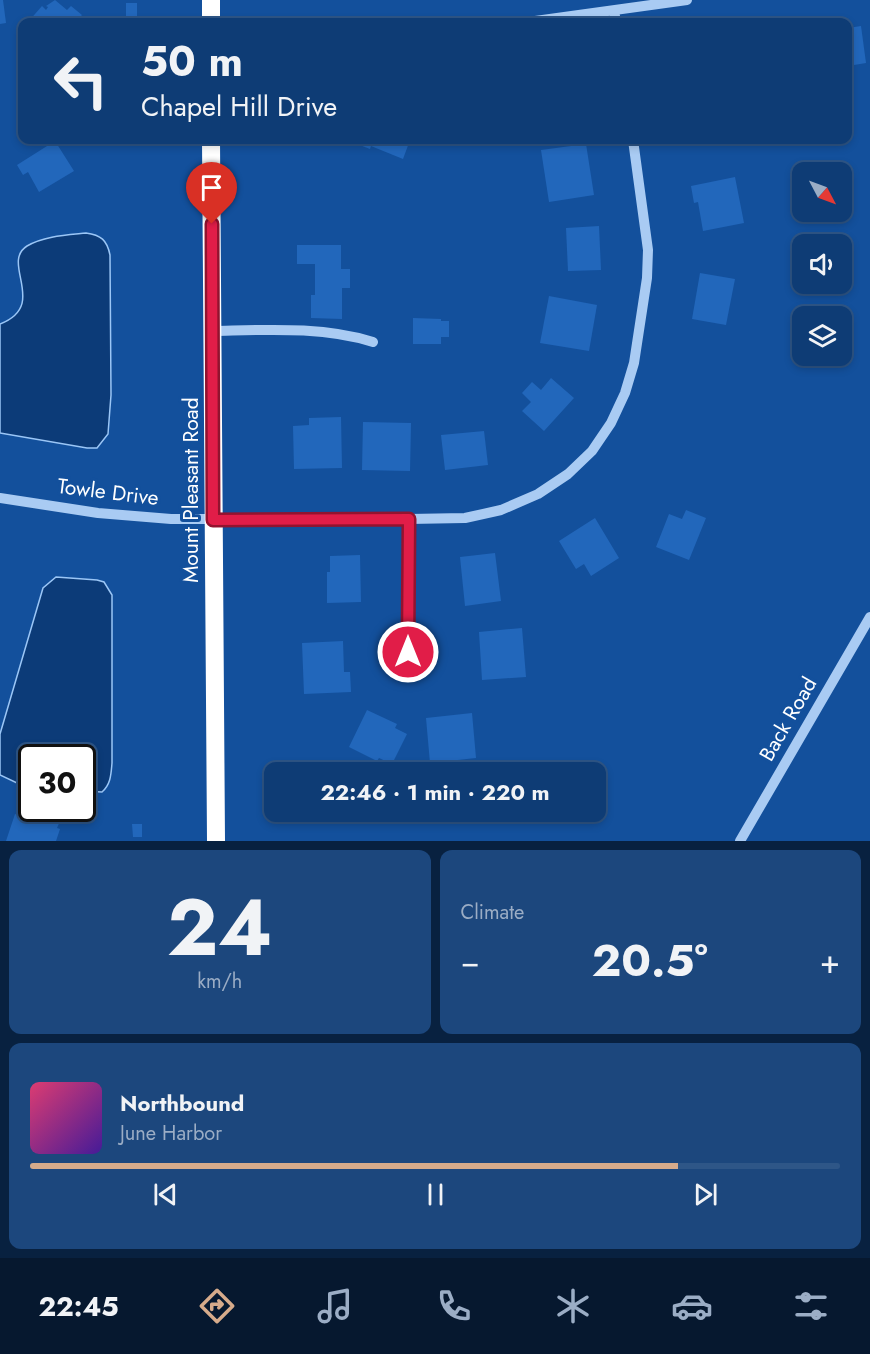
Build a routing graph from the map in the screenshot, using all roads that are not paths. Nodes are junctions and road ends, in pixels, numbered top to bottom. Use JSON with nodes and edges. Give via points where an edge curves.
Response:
{"nodes":[{"id":1,"x":211,"y":0,"type":"edge"},
{"id":2,"x":687,"y":0,"type":"edge"},
{"id":3,"x":614,"y":10,"type":"junction"},
{"id":4,"x":211,"y":18,"type":"edge"},
{"id":5,"x":557,"y":18,"type":"edge"},
{"id":6,"x":615,"y":18,"type":"edge"},
{"id":7,"x":211,"y":144,"type":"edge"},
{"id":8,"x":634,"y":144,"type":"edge"},
{"id":9,"x":212,"y":331,"type":"junction"},
{"id":10,"x":373,"y":342,"type":"dead end"},
{"id":11,"x":0,"y":498,"type":"edge"},
{"id":12,"x":409,"y":519,"type":"junction"},
{"id":13,"x":213,"y":520,"type":"junction"},
{"id":14,"x":870,"y":617,"type":"edge"},
{"id":15,"x":860,"y":635,"type":"junction"},
{"id":16,"x":870,"y":641,"type":"edge"},
{"id":17,"x":408,"y":652,"type":"dead end"},
{"id":18,"x":216,"y":841,"type":"edge"},
{"id":19,"x":740,"y":841,"type":"edge"}],
"edges":[{"from":1,"to":4,"type":"highway"},
{"from":2,"to":3,"type":"street"},
{"from":3,"to":5,"type":"street"},
{"from":3,"to":6,"type":"street"},
{"from":7,"to":9,"type":"highway","name":"Mount Pleasant Road"},
{"from":8,"to":12,"type":"street","name":"Towle Drive","via":[[646,225],[647,278],[634,363],[611,423],[592,451],[568,474],[538,494],[501,510],[465,518]]},
{"from":9,"to":10,"type":"street","via":[[348,334]]},
{"from":9,"to":13,"type":"highway","name":"Mount Pleasant Road"},
{"from":11,"to":13,"type":"street","name":"Towle Drive","via":[[98,513]]},
{"from":12,"to":13,"type":"street","name":"Towle Drive"},
{"from":12,"to":17,"type":"street"},
{"from":13,"to":18,"type":"highway","name":"Mount Pleasant Road"},
{"from":14,"to":15,"type":"street","name":"Back Road"},
{"from":15,"to":16,"type":"street"},
{"from":15,"to":19,"type":"street","name":"Back Road"}]}
